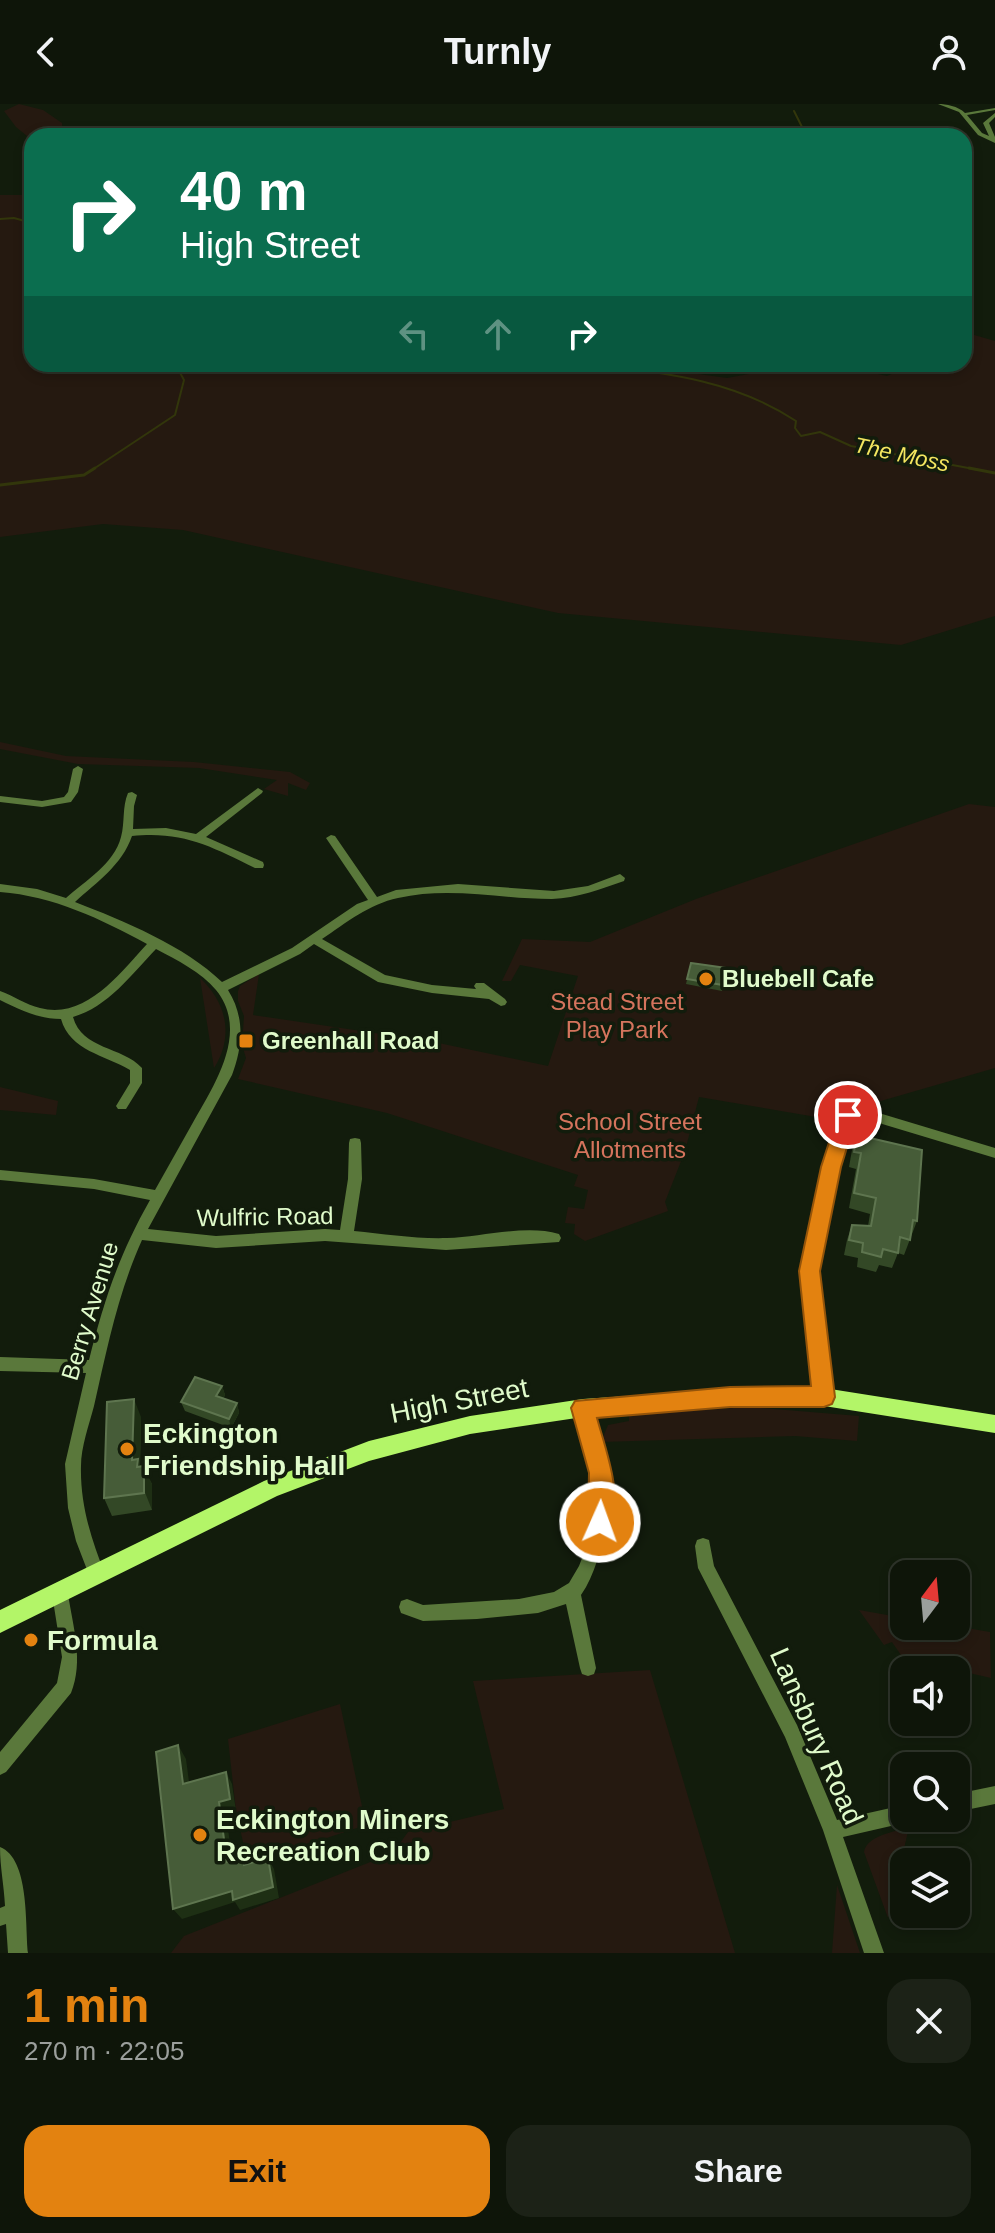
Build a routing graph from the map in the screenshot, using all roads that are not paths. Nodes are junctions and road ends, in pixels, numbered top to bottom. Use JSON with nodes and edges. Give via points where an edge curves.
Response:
{"nodes":[{"id":1,"x":954,"y":104,"type":"edge"},
{"id":2,"x":943,"y":105,"type":"edge"},
{"id":3,"x":995,"y":111,"type":"edge"},
{"id":4,"x":965,"y":114,"type":"junction"},
{"id":5,"x":994,"y":141,"type":"edge"},
{"id":6,"x":78,"y":769,"type":"dead end"},
{"id":7,"x":258,"y":791,"type":"dead end"},
{"id":8,"x":132,"y":795,"type":"dead end"},
{"id":9,"x":0,"y":799,"type":"edge"},
{"id":10,"x":128,"y":833,"type":"junction"},
{"id":11,"x":199,"y":837,"type":"junction"},
{"id":12,"x":331,"y":838,"type":"dead end"},
{"id":13,"x":251,"y":865,"type":"dead end"},
{"id":14,"x":620,"y":878,"type":"dead end"},
{"id":15,"x":0,"y":888,"type":"edge"},
{"id":16,"x":374,"y":901,"type":"junction"},
{"id":17,"x":67,"y":903,"type":"junction"},
{"id":18,"x":314,"y":939,"type":"junction"},
{"id":19,"x":154,"y":944,"type":"junction"},
{"id":20,"x":480,"y":986,"type":"dead end"},
{"id":21,"x":221,"y":988,"type":"junction"},
{"id":22,"x":0,"y":995,"type":"edge"},
{"id":23,"x":66,"y":1014,"type":"junction"},
{"id":24,"x":122,"y":1106,"type":"dead end"},
{"id":25,"x":372,"y":1152,"type":"dead end"},
{"id":26,"x":995,"y":1153,"type":"edge"},
{"id":27,"x":0,"y":1175,"type":"edge"},
{"id":28,"x":157,"y":1196,"type":"junction"},
{"id":29,"x":138,"y":1234,"type":"junction"},
{"id":30,"x":346,"y":1237,"type":"junction"},
{"id":31,"x":554,"y":1238,"type":"dead end"},
{"id":32,"x":0,"y":1364,"type":"edge"},
{"id":33,"x":94,"y":1367,"type":"junction"},
{"id":34,"x":824,"y":1397,"type":"junction"},
{"id":35,"x":583,"y":1408,"type":"junction"},
{"id":36,"x":995,"y":1424,"type":"edge"},
{"id":37,"x":703,"y":1546,"type":"dead end"},
{"id":38,"x":97,"y":1574,"type":"junction"},
{"id":39,"x":572,"y":1593,"type":"junction"},
{"id":40,"x":60,"y":1594,"type":"junction"},
{"id":41,"x":407,"y":1607,"type":"dead end"},
{"id":42,"x":0,"y":1622,"type":"edge"},
{"id":43,"x":588,"y":1668,"type":"dead end"},
{"id":44,"x":0,"y":1766,"type":"edge"},
{"id":45,"x":995,"y":1795,"type":"edge"},
{"id":46,"x":970,"y":1800,"type":"edge"},
{"id":47,"x":890,"y":1817,"type":"edge"},
{"id":48,"x":832,"y":1830,"type":"junction"},
{"id":49,"x":0,"y":1856,"type":"edge"},
{"id":50,"x":8,"y":1914,"type":"edge"},
{"id":51,"x":18,"y":1953,"type":"edge"},
{"id":52,"x":874,"y":1953,"type":"edge"}],
"edges":[{"from":1,"to":2,"type":"street"},
{"from":2,"to":4,"type":"street"},
{"from":3,"to":4,"type":"street"},
{"from":3,"to":5,"type":"street","via":[[986,123]]},
{"from":4,"to":5,"type":"street","via":[[974,128]]},
{"from":6,"to":9,"type":"street","via":[[67,800],[42,804]]},
{"from":7,"to":11,"type":"street"},
{"from":8,"to":10,"type":"street"},
{"from":10,"to":11,"type":"street","via":[[167,830]]},
{"from":10,"to":17,"type":"street","via":[[119,853]]},
{"from":11,"to":13,"type":"street"},
{"from":12,"to":16,"type":"street"},
{"from":14,"to":16,"type":"street","via":[[554,895],[435,888]]},
{"from":15,"to":17,"type":"street"},
{"from":16,"to":18,"type":"street"},
{"from":17,"to":19,"type":"street"},
{"from":18,"to":20,"type":"street","via":[[382,979],[496,999]]},
{"from":18,"to":21,"type":"street"},
{"from":19,"to":21,"type":"street","via":[[200,968]]},
{"from":19,"to":23,"type":"street","via":[[100,998]]},
{"from":21,"to":28,"type":"street","name":"Berry Avenue","via":[[233,1014],[233,1058]]},
{"from":22,"to":23,"type":"street","via":[[40,1013]]},
{"from":23,"to":24,"type":"street","via":[[76,1038],[136,1068],[136,1083]]},
{"from":25,"to":30,"type":"street","name":"Wulfric Road","via":[[356,1149]]},
{"from":26,"to":34,"type":"street","via":[[859,1112],[848,1115],[809,1271]]},
{"from":27,"to":28,"type":"street"},
{"from":28,"to":29,"type":"street","name":"Berry Avenue"},
{"from":29,"to":30,"type":"street","name":"Wulfric Road","via":[[216,1242]]},
{"from":29,"to":33,"type":"street","name":"Berry Avenue"},
{"from":30,"to":31,"type":"street","name":"Wulfric Road","via":[[446,1244]]},
{"from":32,"to":33,"type":"street"},
{"from":33,"to":38,"type":"street","name":"Berry Avenue","via":[[73,1482],[84,1541]]},
{"from":34,"to":35,"type":"main road","name":"High Street","via":[[746,1396]]},
{"from":34,"to":36,"type":"main road","name":"High Street"},
{"from":35,"to":38,"type":"main road","name":"High Street","via":[[470,1425],[369,1451],[271,1488]]},
{"from":35,"to":39,"type":"street","via":[[603,1497],[595,1549]]},
{"from":37,"to":48,"type":"street","name":"Lansbury Road","via":[[706,1568],[791,1731]]},
{"from":38,"to":40,"type":"main road","name":"High Street"},
{"from":39,"to":41,"type":"street","via":[[526,1606],[423,1613]]},
{"from":39,"to":43,"type":"street"},
{"from":40,"to":42,"type":"main road","name":"High Street"},
{"from":40,"to":44,"type":"street","via":[[70,1657],[65,1687]]},
{"from":45,"to":46,"type":"street"},
{"from":47,"to":48,"type":"street"},
{"from":48,"to":52,"type":"street","name":"Lansbury Road"},
{"from":49,"to":50,"type":"street","via":[[12,1873]]},
{"from":50,"to":51,"type":"street"}]}
